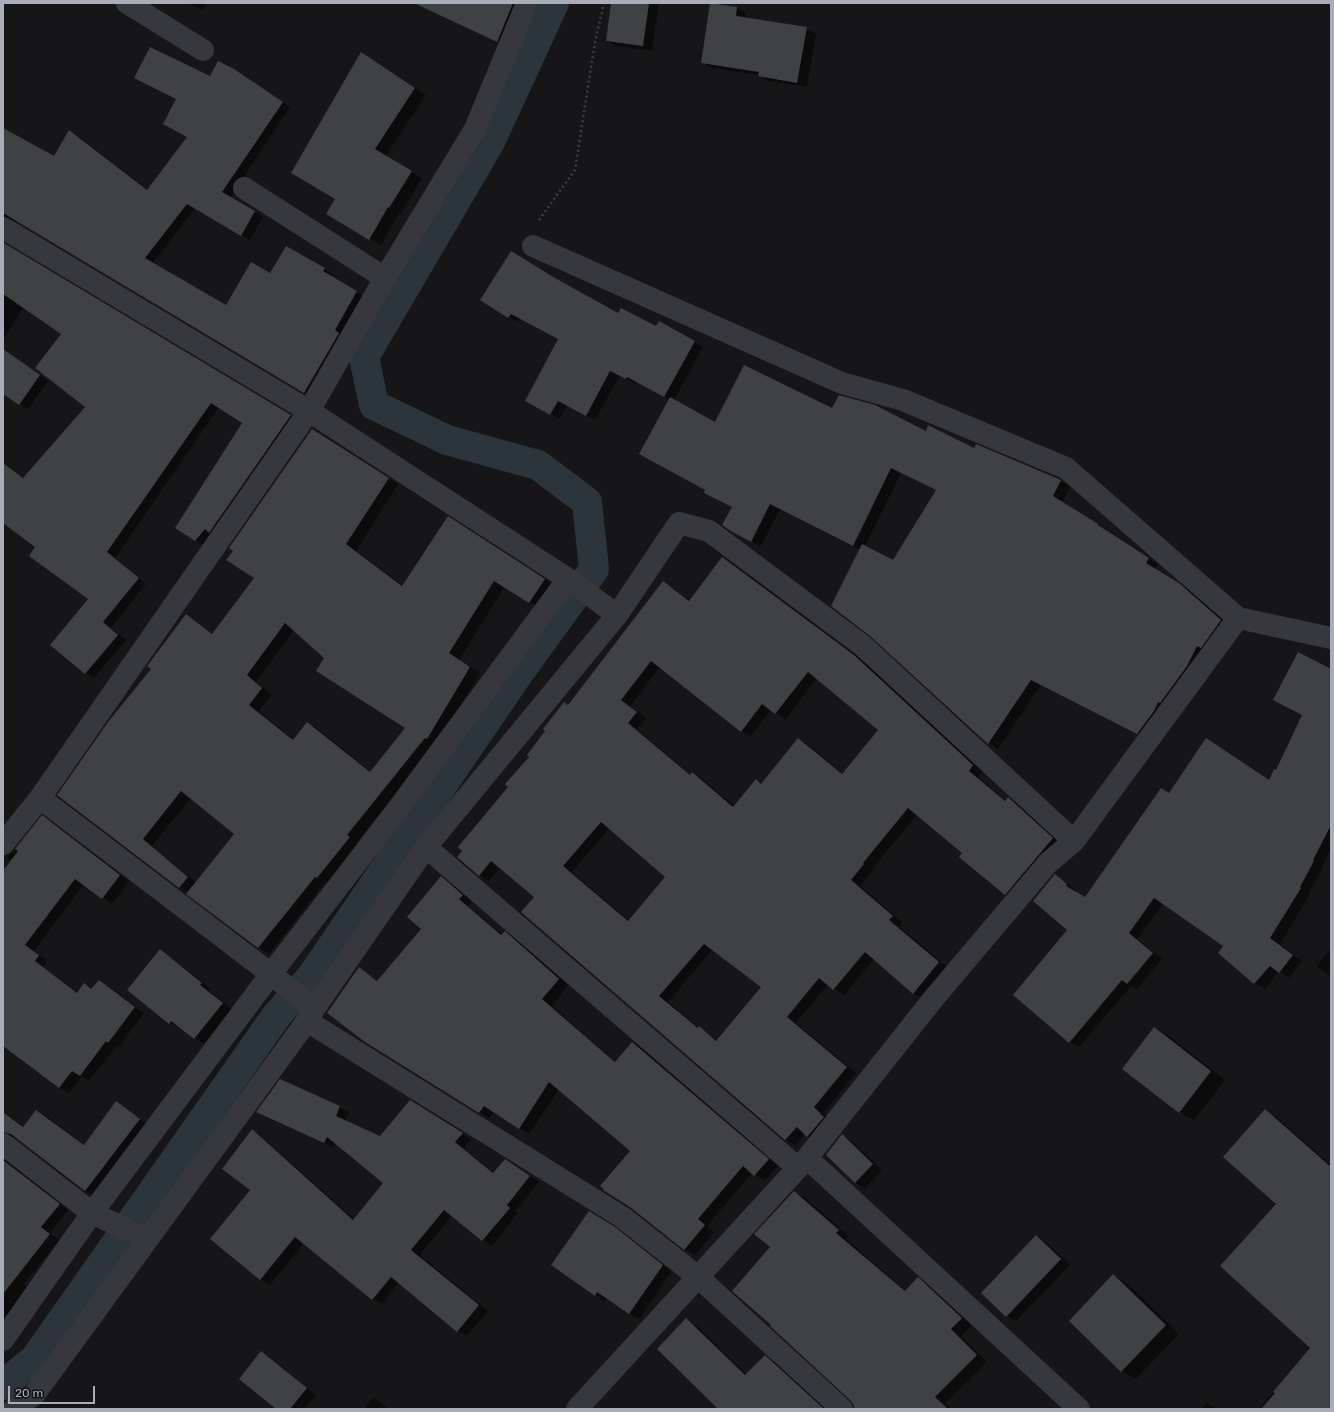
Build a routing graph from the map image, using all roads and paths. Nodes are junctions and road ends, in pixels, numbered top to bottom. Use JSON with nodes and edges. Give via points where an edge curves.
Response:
{"nodes":[{"id":1,"x":127,"y":3,"type":"edge"},
{"id":2,"x":527,"y":3,"type":"edge"},
{"id":3,"x":604,"y":3,"type":"edge"},
{"id":4,"x":203,"y":50,"type":"dead end"},
{"id":5,"x":244,"y":188,"type":"dead end"},
{"id":6,"x":3,"y":228,"type":"edge"},
{"id":7,"x":533,"y":246,"type":"joint"},
{"id":8,"x":385,"y":278,"type":"junction"},
{"id":9,"x":309,"y":412,"type":"junction"},
{"id":10,"x":568,"y":579,"type":"junction"},
{"id":11,"x":617,"y":615,"type":"junction"},
{"id":12,"x":1238,"y":618,"type":"junction"},
{"id":13,"x":1331,"y":638,"type":"edge"},
{"id":14,"x":40,"y":798,"type":"junction"},
{"id":15,"x":1074,"y":841,"type":"junction"},
{"id":16,"x":3,"y":844,"type":"edge"},
{"id":17,"x":426,"y":847,"type":"junction"},
{"id":18,"x":271,"y":974,"type":"junction"},
{"id":19,"x":310,"y":1015,"type":"junction"},
{"id":20,"x":3,"y":1144,"type":"edge"},
{"id":21,"x":802,"y":1163,"type":"junction"},
{"id":22,"x":92,"y":1213,"type":"junction"},
{"id":23,"x":147,"y":1239,"type":"junction"},
{"id":24,"x":698,"y":1277,"type":"junction"},
{"id":25,"x":3,"y":1340,"type":"edge"},
{"id":26,"x":14,"y":1409,"type":"edge"},
{"id":27,"x":577,"y":1409,"type":"edge"},
{"id":28,"x":842,"y":1409,"type":"edge"},
{"id":29,"x":1079,"y":1409,"type":"edge"}],
"edges":[{"from":1,"to":4,"type":"street"},
{"from":2,"to":8,"type":"street","via":[[475,129]]},
{"from":3,"to":7,"type":"path","via":[[595,42],[575,170],[524,242]]},
{"from":5,"to":8,"type":"street"},
{"from":6,"to":9,"type":"street"},
{"from":7,"to":12,"type":"street","via":[[842,383],[903,400],[1066,468]]},
{"from":8,"to":9,"type":"street"},
{"from":9,"to":10,"type":"street"},
{"from":9,"to":14,"type":"street"},
{"from":10,"to":11,"type":"street"},
{"from":10,"to":18,"type":"street","via":[[397,810]]},
{"from":11,"to":15,"type":"street","via":[[679,523],[709,531],[862,645]]},
{"from":11,"to":17,"type":"street"},
{"from":12,"to":13,"type":"street"},
{"from":12,"to":15,"type":"street"},
{"from":14,"to":16,"type":"street"},
{"from":14,"to":18,"type":"street"},
{"from":15,"to":21,"type":"street","via":[[1048,863],[934,998]]},
{"from":17,"to":19,"type":"street"},
{"from":17,"to":21,"type":"street"},
{"from":18,"to":19,"type":"street"},
{"from":18,"to":22,"type":"street"},
{"from":19,"to":23,"type":"street"},
{"from":19,"to":24,"type":"street","via":[[622,1217]]},
{"from":20,"to":22,"type":"street"},
{"from":21,"to":24,"type":"street"},
{"from":21,"to":29,"type":"street"},
{"from":22,"to":23,"type":"street"},
{"from":22,"to":25,"type":"street"},
{"from":23,"to":26,"type":"street","via":[[34,1394]]},
{"from":24,"to":27,"type":"street"},
{"from":24,"to":28,"type":"street"}]}
